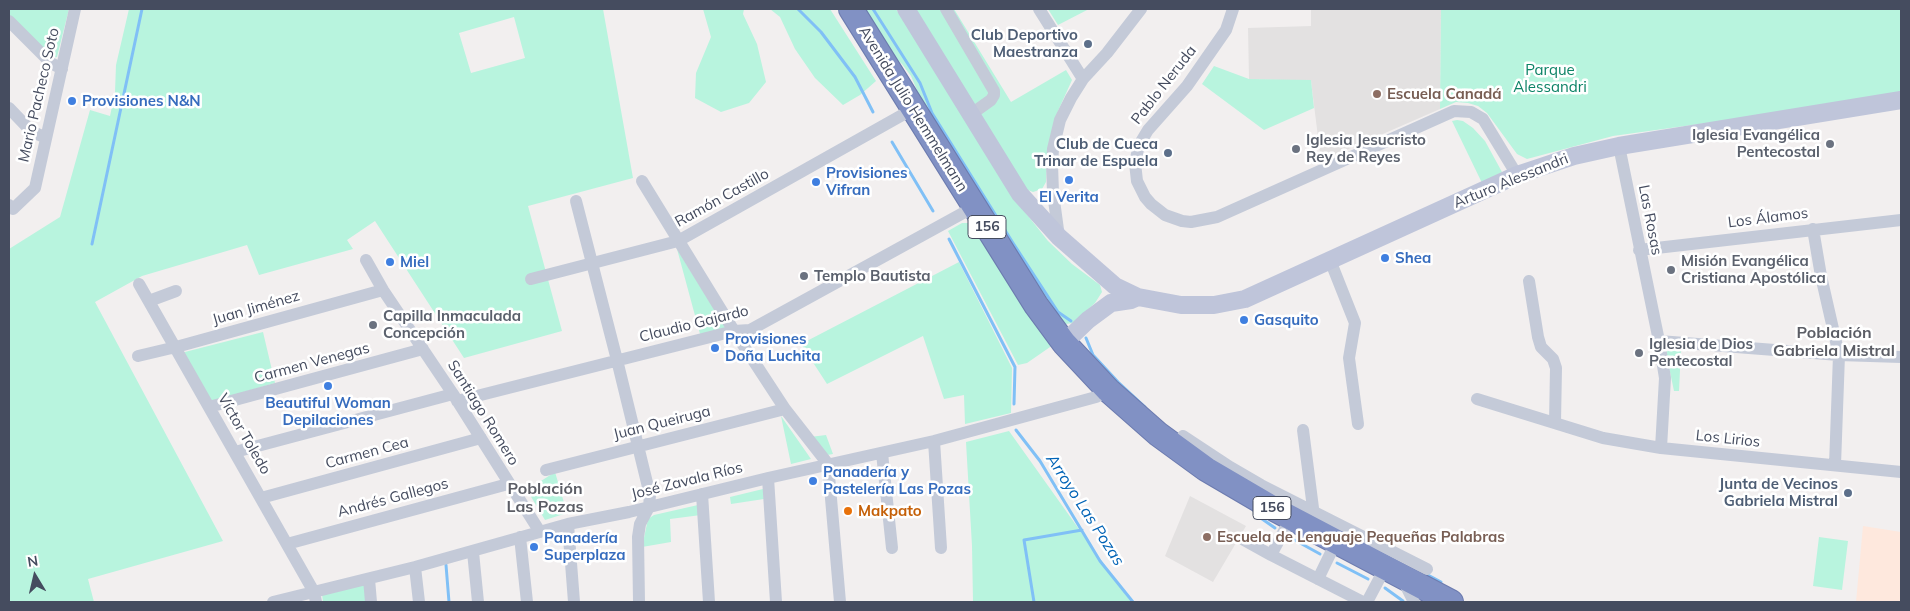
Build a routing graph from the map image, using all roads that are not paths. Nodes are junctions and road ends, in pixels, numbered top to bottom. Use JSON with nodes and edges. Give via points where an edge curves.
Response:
{"nodes":[{"id":1,"x":75,"y":9,"type":"edge"},
{"id":2,"x":851,"y":9,"type":"edge"},
{"id":3,"x":906,"y":9,"type":"edge"},
{"id":4,"x":946,"y":9,"type":"edge"},
{"id":5,"x":1039,"y":9,"type":"edge"},
{"id":6,"x":1141,"y":9,"type":"edge"},
{"id":7,"x":1233,"y":9,"type":"edge"},
{"id":8,"x":9,"y":21,"type":"edge"},
{"id":9,"x":62,"y":69,"type":"junction"},
{"id":10,"x":1084,"y":79,"type":"junction"},
{"id":11,"x":1901,"y":100,"type":"edge"},
{"id":12,"x":9,"y":108,"type":"edge"},
{"id":13,"x":913,"y":109,"type":"junction"},
{"id":14,"x":970,"y":115,"type":"junction"},
{"id":15,"x":46,"y":138,"type":"junction"},
{"id":16,"x":1619,"y":146,"type":"junction"},
{"id":17,"x":1517,"y":175,"type":"junction"},
{"id":18,"x":642,"y":181,"type":"dead end"},
{"id":19,"x":1054,"y":193,"type":"junction"},
{"id":20,"x":576,"y":201,"type":"dead end"},
{"id":21,"x":9,"y":205,"type":"edge"},
{"id":22,"x":974,"y":207,"type":"junction"},
{"id":23,"x":1035,"y":211,"type":"junction"},
{"id":24,"x":1901,"y":220,"type":"edge"},
{"id":25,"x":1814,"y":229,"type":"junction"},
{"id":26,"x":1059,"y":236,"type":"junction"},
{"id":27,"x":678,"y":241,"type":"junction"},
{"id":28,"x":1639,"y":250,"type":"junction"},
{"id":29,"x":366,"y":260,"type":"dead end"},
{"id":30,"x":1330,"y":260,"type":"junction"},
{"id":31,"x":591,"y":264,"type":"junction"},
{"id":32,"x":532,"y":279,"type":"dead end"},
{"id":33,"x":1529,"y":281,"type":"dead end"},
{"id":34,"x":139,"y":284,"type":"dead end"},
{"id":35,"x":1114,"y":286,"type":"junction"},
{"id":36,"x":176,"y":290,"type":"dead end"},
{"id":37,"x":383,"y":290,"type":"junction"},
{"id":38,"x":1138,"y":296,"type":"junction"},
{"id":39,"x":149,"y":301,"type":"junction"},
{"id":40,"x":1111,"y":303,"type":"junction"},
{"id":41,"x":734,"y":331,"type":"junction"},
{"id":42,"x":1659,"y":341,"type":"junction"},
{"id":43,"x":1064,"y":343,"type":"junction"},
{"id":44,"x":176,"y":348,"type":"junction"},
{"id":45,"x":423,"y":350,"type":"junction"},
{"id":46,"x":1840,"y":355,"type":"junction"},
{"id":47,"x":138,"y":356,"type":"dead end"},
{"id":48,"x":1901,"y":357,"type":"edge"},
{"id":49,"x":617,"y":360,"type":"junction"},
{"id":50,"x":1108,"y":390,"type":"junction"},
{"id":51,"x":455,"y":397,"type":"junction"},
{"id":52,"x":1477,"y":399,"type":"dead end"},
{"id":53,"x":209,"y":407,"type":"junction"},
{"id":54,"x":785,"y":409,"type":"junction"},
{"id":55,"x":1555,"y":423,"type":"junction"},
{"id":56,"x":1358,"y":424,"type":"dead end"},
{"id":57,"x":1303,"y":430,"type":"dead end"},
{"id":58,"x":1183,"y":436,"type":"dead end"},
{"id":59,"x":481,"y":438,"type":"junction"},
{"id":60,"x":934,"y":441,"type":"junction"},
{"id":61,"x":639,"y":446,"type":"junction"},
{"id":62,"x":1661,"y":448,"type":"junction"},
{"id":63,"x":235,"y":452,"type":"junction"},
{"id":64,"x":882,"y":453,"type":"junction"},
{"id":65,"x":828,"y":464,"type":"junction"},
{"id":66,"x":1835,"y":465,"type":"junction"},
{"id":67,"x":546,"y":470,"type":"dead end"},
{"id":68,"x":1901,"y":472,"type":"edge"},
{"id":69,"x":768,"y":478,"type":"junction"},
{"id":70,"x":508,"y":484,"type":"junction"},
{"id":71,"x":702,"y":494,"type":"junction"},
{"id":72,"x":261,"y":498,"type":"junction"},
{"id":73,"x":649,"y":507,"type":"junction"},
{"id":74,"x":1302,"y":518,"type":"junction"},
{"id":75,"x":568,"y":524,"type":"junction"},
{"id":76,"x":540,"y":532,"type":"junction"},
{"id":77,"x":520,"y":537,"type":"junction"},
{"id":78,"x":1244,"y":540,"type":"dead end"},
{"id":79,"x":1336,"y":542,"type":"junction"},
{"id":80,"x":287,"y":544,"type":"junction"},
{"id":81,"x":892,"y":548,"type":"dead end"},
{"id":82,"x":941,"y":548,"type":"dead end"},
{"id":83,"x":473,"y":552,"type":"junction"},
{"id":84,"x":1271,"y":555,"type":"junction"},
{"id":85,"x":415,"y":567,"type":"junction"},
{"id":86,"x":1427,"y":569,"type":"dead end"},
{"id":87,"x":1393,"y":572,"type":"junction"},
{"id":88,"x":369,"y":579,"type":"junction"},
{"id":89,"x":1318,"y":579,"type":"junction"},
{"id":90,"x":315,"y":597,"type":"edge"},
{"id":91,"x":273,"y":602,"type":"edge"},
{"id":92,"x":371,"y":602,"type":"edge"},
{"id":93,"x":419,"y":602,"type":"edge"},
{"id":94,"x":478,"y":602,"type":"edge"},
{"id":95,"x":527,"y":602,"type":"edge"},
{"id":96,"x":574,"y":602,"type":"edge"},
{"id":97,"x":639,"y":602,"type":"edge"},
{"id":98,"x":709,"y":602,"type":"edge"},
{"id":99,"x":776,"y":602,"type":"edge"},
{"id":100,"x":840,"y":602,"type":"edge"},
{"id":101,"x":1365,"y":602,"type":"edge"},
{"id":102,"x":1414,"y":602,"type":"edge"},
{"id":103,"x":1451,"y":602,"type":"edge"}],
"edges":[{"from":1,"to":9,"type":"street","name":"Mario Pacheco Soto"},
{"from":2,"to":13,"type":"highway","name":"Avenida Julio Hemmelmann","number":"156"},
{"from":3,"to":14,"type":"street","name":"Arturo Alessandri"},
{"from":4,"to":14,"type":"street","via":[[994,90],[991,100]]},
{"from":5,"to":10,"type":"street"},
{"from":6,"to":10,"type":"street"},
{"from":7,"to":17,"type":"street","name":"Pablo Neruda","via":[[1226,30],[1187,86],[1139,145],[1135,163],[1137,181],[1145,197],[1165,215],[1191,222],[1216,217],[1454,111],[1472,112],[1483,119]]},
{"from":8,"to":9,"type":"street","via":[[51,64]]},
{"from":9,"to":15,"type":"street","name":"Mario Pacheco Soto"},
{"from":10,"to":19,"type":"street","via":[[1065,109],[1056,135],[1052,164]]},
{"from":11,"to":16,"type":"street","name":"Arturo Alessandri"},
{"from":12,"to":15,"type":"street","via":[[31,131]]},
{"from":13,"to":22,"type":"highway","name":"Avenida Julio Hemmelmann","number":"156"},
{"from":13,"to":27,"type":"street","name":"Ramón Castillo"},
{"from":14,"to":23,"type":"street","name":"Arturo Alessandri","via":[[1016,189]]},
{"from":15,"to":21,"type":"street","name":"Mario Pacheco Soto","via":[[35,188],[13,209]]},
{"from":16,"to":17,"type":"street","name":"Arturo Alessandri","via":[[1574,156]]},
{"from":16,"to":28,"type":"street","name":"Las Rosas"},
{"from":17,"to":30,"type":"street","name":"Arturo Alessandri"},
{"from":18,"to":27,"type":"street"},
{"from":19,"to":23,"type":"street"},
{"from":19,"to":26,"type":"street"},
{"from":20,"to":31,"type":"street"},
{"from":22,"to":41,"type":"street","name":"Claudio Gajardo","via":[[750,330]]},
{"from":22,"to":43,"type":"highway","name":"Avenida Julio Hemmelmann","number":"156"},
{"from":23,"to":26,"type":"street","name":"Arturo Alessandri"},
{"from":24,"to":25,"type":"street","name":"Los Álamos"},
{"from":25,"to":28,"type":"street","name":"Los Álamos"},
{"from":25,"to":46,"type":"street"},
{"from":26,"to":35,"type":"street","name":"Arturo Alessandri"},
{"from":27,"to":31,"type":"street","name":"Ramón Castillo"},
{"from":27,"to":41,"type":"street"},
{"from":28,"to":42,"type":"street","name":"Las Rosas"},
{"from":29,"to":37,"type":"street","name":"Santiago Romero"},
{"from":30,"to":38,"type":"street","name":"Arturo Alessandri","via":[[1230,303],[1181,305]]},
{"from":30,"to":56,"type":"street","via":[[1355,323],[1349,358]]},
{"from":31,"to":32,"type":"street","name":"Ramón Castillo"},
{"from":31,"to":49,"type":"street"},
{"from":33,"to":55,"type":"street","via":[[1538,337],[1556,368]]},
{"from":34,"to":39,"type":"street","name":"Víctor Toledo"},
{"from":35,"to":38,"type":"street","name":"Arturo Alessandri"},
{"from":35,"to":40,"type":"street"},
{"from":36,"to":39,"type":"street"},
{"from":37,"to":44,"type":"street","name":"Juan Jiménez"},
{"from":37,"to":45,"type":"street","name":"Santiago Romero"},
{"from":38,"to":40,"type":"street","name":"Arturo Alessandri"},
{"from":39,"to":44,"type":"street","name":"Víctor Toledo"},
{"from":40,"to":43,"type":"street","name":"Arturo Alessandri"},
{"from":41,"to":49,"type":"street","name":"Claudio Gajardo"},
{"from":41,"to":54,"type":"street"},
{"from":42,"to":46,"type":"street"},
{"from":42,"to":62,"type":"street","name":"Las Rosas","via":[[1665,378]]},
{"from":43,"to":50,"type":"highway","name":"Avenida Julio Hemmelmann","number":"156"},
{"from":44,"to":47,"type":"street","name":"Juan Jiménez"},
{"from":44,"to":53,"type":"street","name":"Víctor Toledo"},
{"from":45,"to":51,"type":"street","name":"Santiago Romero"},
{"from":45,"to":53,"type":"street","name":"Carmen Venegas"},
{"from":46,"to":48,"type":"street"},
{"from":46,"to":66,"type":"street"},
{"from":49,"to":51,"type":"street","name":"Claudio Gajardo"},
{"from":49,"to":61,"type":"street"},
{"from":50,"to":60,"type":"street","name":"José Zavala Ríos","via":[[1096,397]]},
{"from":50,"to":74,"type":"highway","name":"Avenida Julio Hemmelmann","number":"156","via":[[1158,434],[1206,469]]},
{"from":51,"to":59,"type":"street","name":"Santiago Romero"},
{"from":51,"to":63,"type":"street","name":"Claudio Gajardo"},
{"from":52,"to":55,"type":"street","name":"Los Lirios"},
{"from":53,"to":63,"type":"street","name":"Víctor Toledo"},
{"from":54,"to":61,"type":"street","name":"Juan Queiruga"},
{"from":54,"to":65,"type":"street"},
{"from":55,"to":62,"type":"street","name":"Los Lirios","via":[[1602,438]]},
{"from":57,"to":74,"type":"street","via":[[1313,508]]},
{"from":58,"to":74,"type":"street"},
{"from":59,"to":70,"type":"street","name":"Santiago Romero"},
{"from":59,"to":72,"type":"street","name":"Carmen Cea"},
{"from":60,"to":64,"type":"street","name":"José Zavala Ríos"},
{"from":60,"to":82,"type":"street"},
{"from":61,"to":67,"type":"street","name":"Juan Queiruga"},
{"from":61,"to":73,"type":"street","via":[[648,484]]},
{"from":62,"to":66,"type":"street","name":"Los Lirios"},
{"from":63,"to":72,"type":"street","name":"Víctor Toledo"},
{"from":64,"to":65,"type":"street","name":"José Zavala Ríos"},
{"from":64,"to":81,"type":"street"},
{"from":65,"to":69,"type":"street","name":"José Zavala Ríos"},
{"from":65,"to":100,"type":"street"},
{"from":66,"to":68,"type":"street","name":"Los Lirios"},
{"from":69,"to":71,"type":"street","name":"José Zavala Ríos"},
{"from":69,"to":99,"type":"street"},
{"from":70,"to":76,"type":"street","name":"Santiago Romero"},
{"from":70,"to":80,"type":"street","name":"Andrés Gallegos"},
{"from":71,"to":73,"type":"street","name":"José Zavala Ríos"},
{"from":71,"to":98,"type":"street"},
{"from":72,"to":80,"type":"street","name":"Víctor Toledo"},
{"from":73,"to":75,"type":"street","name":"José Zavala Ríos"},
{"from":73,"to":97,"type":"street","via":[[640,524],[638,537]]},
{"from":74,"to":79,"type":"highway","name":"Avenida Julio Hemmelmann","number":"156"},
{"from":74,"to":84,"type":"street"},
{"from":74,"to":86,"type":"street"},
{"from":75,"to":76,"type":"street","name":"José Zavala Ríos"},
{"from":75,"to":96,"type":"street"},
{"from":76,"to":77,"type":"street","name":"José Zavala Ríos"},
{"from":77,"to":83,"type":"street","name":"José Zavala Ríos"},
{"from":77,"to":95,"type":"street"},
{"from":78,"to":84,"type":"street"},
{"from":79,"to":87,"type":"highway","name":"Avenida Julio Hemmelmann","number":"156"},
{"from":79,"to":89,"type":"street"},
{"from":80,"to":90,"type":"street","name":"Víctor Toledo"},
{"from":83,"to":85,"type":"street","name":"José Zavala Ríos"},
{"from":83,"to":94,"type":"street"},
{"from":84,"to":89,"type":"street"},
{"from":85,"to":88,"type":"street","name":"José Zavala Ríos"},
{"from":85,"to":93,"type":"street"},
{"from":87,"to":101,"type":"street"},
{"from":87,"to":102,"type":"street"},
{"from":87,"to":103,"type":"highway","name":"Avenida Julio Hemmelmann","number":"156"},
{"from":88,"to":90,"type":"street","name":"José Zavala Ríos"},
{"from":88,"to":92,"type":"street"},
{"from":89,"to":101,"type":"street"},
{"from":90,"to":91,"type":"street","name":"José Zavala Ríos"}]}
